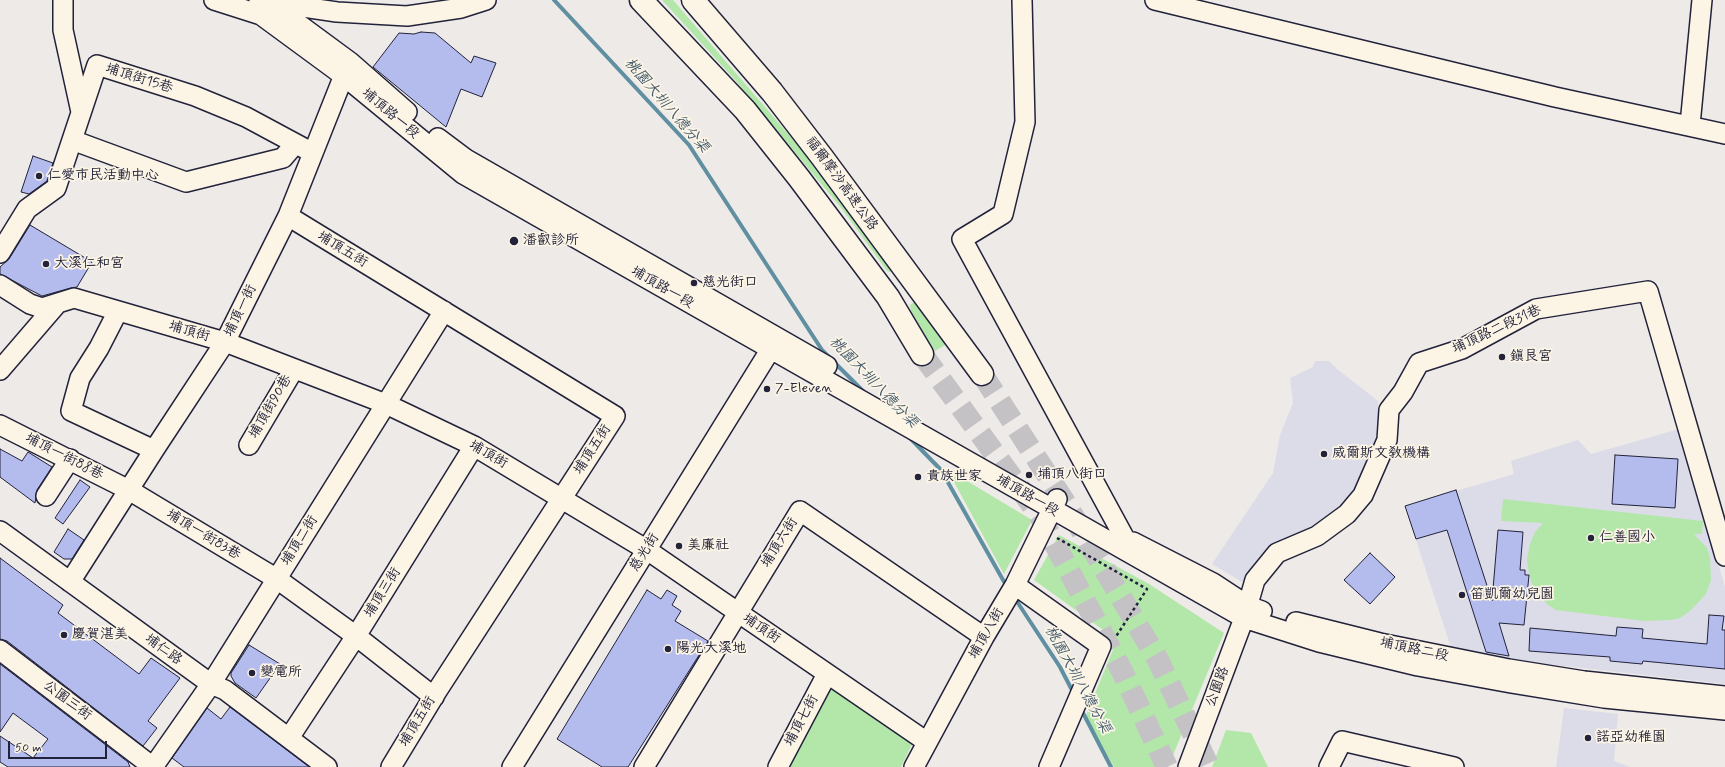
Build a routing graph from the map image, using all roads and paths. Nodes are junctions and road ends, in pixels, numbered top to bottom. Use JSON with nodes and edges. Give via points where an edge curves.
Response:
{"nodes":[{"id":1,"x":63,"y":0,"type":"edge"},
{"id":2,"x":214,"y":0,"type":"edge"},
{"id":3,"x":486,"y":0,"type":"edge"},
{"id":4,"x":641,"y":0,"type":"edge"},
{"id":5,"x":693,"y":0,"type":"edge"},
{"id":6,"x":1022,"y":0,"type":"edge"},
{"id":7,"x":1155,"y":0,"type":"edge"},
{"id":8,"x":1702,"y":0,"type":"edge"},
{"id":9,"x":265,"y":7,"type":"edge"},
{"id":10,"x":347,"y":69,"type":"junction"},
{"id":11,"x":81,"y":112,"type":"junction"},
{"id":12,"x":1690,"y":125,"type":"junction"},
{"id":13,"x":1725,"y":134,"type":"edge"},
{"id":14,"x":72,"y":140,"type":"junction"},
{"id":15,"x":295,"y":144,"type":"junction"},
{"id":16,"x":313,"y":153,"type":"junction"},
{"id":17,"x":288,"y":216,"type":"junction"},
{"id":18,"x":0,"y":253,"type":"edge"},
{"id":19,"x":910,"y":277,"type":"junction"},
{"id":20,"x":0,"y":285,"type":"edge"},
{"id":21,"x":888,"y":297,"type":"junction"},
{"id":22,"x":56,"y":305,"type":"junction"},
{"id":23,"x":118,"y":311,"type":"junction"},
{"id":24,"x":444,"y":312,"type":"junction"},
{"id":25,"x":225,"y":342,"type":"junction"},
{"id":26,"x":774,"y":344,"type":"junction"},
{"id":27,"x":922,"y":354,"type":"tunnel mouth"},
{"id":28,"x":294,"y":369,"type":"junction"},
{"id":29,"x":0,"y":370,"type":"edge"},
{"id":30,"x":982,"y":374,"type":"tunnel mouth"},
{"id":31,"x":386,"y":404,"type":"junction"},
{"id":32,"x":0,"y":424,"type":"edge"},
{"id":33,"x":249,"y":445,"type":"dead end"},
{"id":34,"x":474,"y":446,"type":"junction"},
{"id":35,"x":154,"y":450,"type":"junction"},
{"id":36,"x":70,"y":459,"type":"junction"},
{"id":37,"x":129,"y":490,"type":"junction"},
{"id":38,"x":46,"y":496,"type":"dead end"},
{"id":39,"x":562,"y":499,"type":"junction"},
{"id":40,"x":1054,"y":504,"type":"junction"},
{"id":41,"x":0,"y":531,"type":"edge"},
{"id":42,"x":1057,"y":538,"type":"dead end"},
{"id":43,"x":1126,"y":545,"type":"junction"},
{"id":44,"x":647,"y":550,"type":"junction"},
{"id":45,"x":1725,"y":556,"type":"edge"},
{"id":46,"x":277,"y":579,"type":"junction"},
{"id":47,"x":70,"y":582,"type":"junction"},
{"id":48,"x":1015,"y":585,"type":"junction"},
{"id":49,"x":1246,"y":612,"type":"junction"},
{"id":50,"x":737,"y":613,"type":"junction"},
{"id":51,"x":356,"y":636,"type":"junction"},
{"id":52,"x":984,"y":637,"type":"junction"},
{"id":53,"x":1115,"y":638,"type":"dead end"},
{"id":54,"x":0,"y":650,"type":"edge"},
{"id":55,"x":827,"y":674,"type":"junction"},
{"id":56,"x":211,"y":684,"type":"junction"},
{"id":57,"x":1725,"y":696,"type":"edge"},
{"id":58,"x":434,"y":697,"type":"junction"},
{"id":59,"x":1725,"y":710,"type":"edge"},
{"id":60,"x":289,"y":738,"type":"junction"},
{"id":61,"x":927,"y":742,"type":"junction"},
{"id":62,"x":153,"y":767,"type":"edge"},
{"id":63,"x":327,"y":767,"type":"edge"},
{"id":64,"x":391,"y":767,"type":"edge"},
{"id":65,"x":512,"y":767,"type":"edge"},
{"id":66,"x":644,"y":767,"type":"edge"},
{"id":67,"x":778,"y":767,"type":"edge"},
{"id":68,"x":914,"y":767,"type":"edge"},
{"id":69,"x":1049,"y":767,"type":"edge"},
{"id":70,"x":1188,"y":767,"type":"edge"},
{"id":71,"x":1329,"y":767,"type":"edge"},
{"id":72,"x":1454,"y":767,"type":"edge"}],
"edges":[{"from":1,"to":11,"type":"street","via":[[63,30]]},
{"from":2,"to":9,"type":"street","name":"埔頂路一段"},
{"from":3,"to":9,"type":"street","via":[[461,8],[407,16],[338,12],[283,4]]},
{"from":4,"to":21,"type":"highway","via":[[745,110]]},
{"from":5,"to":19,"type":"highway","name":"福爾摩沙高速公路","via":[[772,92]]},
{"from":6,"to":43,"type":"street","via":[[1025,122],[1003,214],[962,239]]},
{"from":7,"to":12,"type":"street","via":[[1555,97]]},
{"from":8,"to":12,"type":"street"},
{"from":9,"to":10,"type":"street","name":"埔頂路一段"},
{"from":10,"to":16,"type":"street","name":"埔頂一街"},
{"from":10,"to":26,"type":"street","name":"埔頂路一段","via":[[466,158]]},
{"from":11,"to":14,"type":"street","name":"埔頂街15巷"},
{"from":11,"to":15,"type":"street","name":"埔頂街15巷","via":[[97,66],[195,96],[246,117]]},
{"from":12,"to":13,"type":"street"},
{"from":14,"to":15,"type":"street","via":[[186,182],[283,158]]},
{"from":14,"to":18,"type":"street","name":"埔頂街15巷","via":[[56,188],[27,209]]},
{"from":15,"to":16,"type":"street","name":"埔頂街15巷"},
{"from":16,"to":17,"type":"street","name":"埔頂一街"},
{"from":17,"to":24,"type":"street","name":"埔頂五街"},
{"from":17,"to":25,"type":"street","name":"埔頂一街"},
{"from":19,"to":21,"type":"highway"},
{"from":19,"to":30,"type":"highway","name":"福爾摩沙高速公路"},
{"from":20,"to":22,"type":"street","name":"埔頂街","via":[[30,304],[42,308]]},
{"from":21,"to":27,"type":"highway"},
{"from":22,"to":23,"type":"street","name":"埔頂街","via":[[74,298]]},
{"from":22,"to":29,"type":"street"},
{"from":23,"to":25,"type":"street","name":"埔頂街"},
{"from":23,"to":35,"type":"street","via":[[80,378],[71,411]]},
{"from":24,"to":31,"type":"street","name":"埔頂二街"},
{"from":24,"to":39,"type":"street","name":"埔頂五街","via":[[615,416]]},
{"from":25,"to":28,"type":"street","name":"埔頂街"},
{"from":25,"to":35,"type":"street","name":"埔頂一街"},
{"from":26,"to":40,"type":"street","name":"埔頂路一段"},
{"from":26,"to":44,"type":"street","name":"慈光街"},
{"from":28,"to":31,"type":"street","name":"埔頂街"},
{"from":28,"to":33,"type":"street","name":"埔頂街90巷"},
{"from":31,"to":34,"type":"street","name":"埔頂街"},
{"from":31,"to":46,"type":"street","name":"埔頂二街"},
{"from":32,"to":36,"type":"street","name":"埔頂一街88巷"},
{"from":34,"to":39,"type":"street","name":"埔頂街"},
{"from":34,"to":51,"type":"street","name":"埔頂三街"},
{"from":35,"to":37,"type":"street","name":"埔頂一街"},
{"from":36,"to":37,"type":"street","name":"埔頂一街88巷"},
{"from":36,"to":38,"type":"street"},
{"from":37,"to":46,"type":"street","name":"埔頂一街83巷"},
{"from":37,"to":47,"type":"street","name":"埔頂一街"},
{"from":39,"to":44,"type":"street","name":"埔頂街"},
{"from":39,"to":58,"type":"street","name":"埔頂五街"},
{"from":40,"to":43,"type":"street","name":"埔頂路一段"},
{"from":40,"to":48,"type":"street","name":"埔頂八街"},
{"from":41,"to":47,"type":"street","name":"埔仁路"},
{"from":42,"to":53,"type":"path","via":[[1147,589]]},
{"from":43,"to":49,"type":"street","name":"埔頂路二段","via":[[1213,583]]},
{"from":44,"to":50,"type":"street","name":"埔頂街"},
{"from":44,"to":65,"type":"street","name":"慈光街"},
{"from":45,"to":49,"type":"street","name":"埔頂路二段31巷","via":[[1648,291],[1536,309],[1462,349],[1419,363],[1403,392],[1389,410],[1387,440],[1363,495],[1347,514],[1317,536],[1277,553],[1255,580]]},
{"from":46,"to":51,"type":"street","name":"埔頂一街83巷"},
{"from":46,"to":56,"type":"street","name":"埔頂二街"},
{"from":47,"to":56,"type":"street","name":"埔仁路"},
{"from":48,"to":52,"type":"street","name":"埔頂八街"},
{"from":48,"to":69,"type":"street","via":[[1102,646]]},
{"from":49,"to":57,"type":"street","name":"埔頂路二段","via":[[1509,669],[1584,681]]},
{"from":49,"to":59,"type":"street","name":"埔頂路二段","via":[[1318,642],[1426,667],[1604,698]]},
{"from":49,"to":70,"type":"street","name":"公園路"},
{"from":50,"to":52,"type":"street","name":"埔頂六街","via":[[800,511]]},
{"from":50,"to":55,"type":"street","name":"埔頂街"},
{"from":50,"to":66,"type":"street","name":"埔頂六街"},
{"from":51,"to":58,"type":"street","name":"埔頂一街83巷"},
{"from":51,"to":60,"type":"street","name":"埔頂三街"},
{"from":52,"to":61,"type":"street","name":"埔頂八街"},
{"from":54,"to":62,"type":"street","name":"公園三街"},
{"from":55,"to":61,"type":"street","name":"埔頂街"},
{"from":55,"to":67,"type":"street","name":"埔頂七街"},
{"from":56,"to":60,"type":"street","name":"埔仁路","via":[[225,690]]},
{"from":56,"to":62,"type":"street","name":"埔頂二街"},
{"from":58,"to":64,"type":"street","name":"埔頂五街"},
{"from":60,"to":63,"type":"street","name":"埔仁路"},
{"from":61,"to":68,"type":"street","name":"埔頂八街"},
{"from":71,"to":72,"type":"street","via":[[1342,741]]}]}
